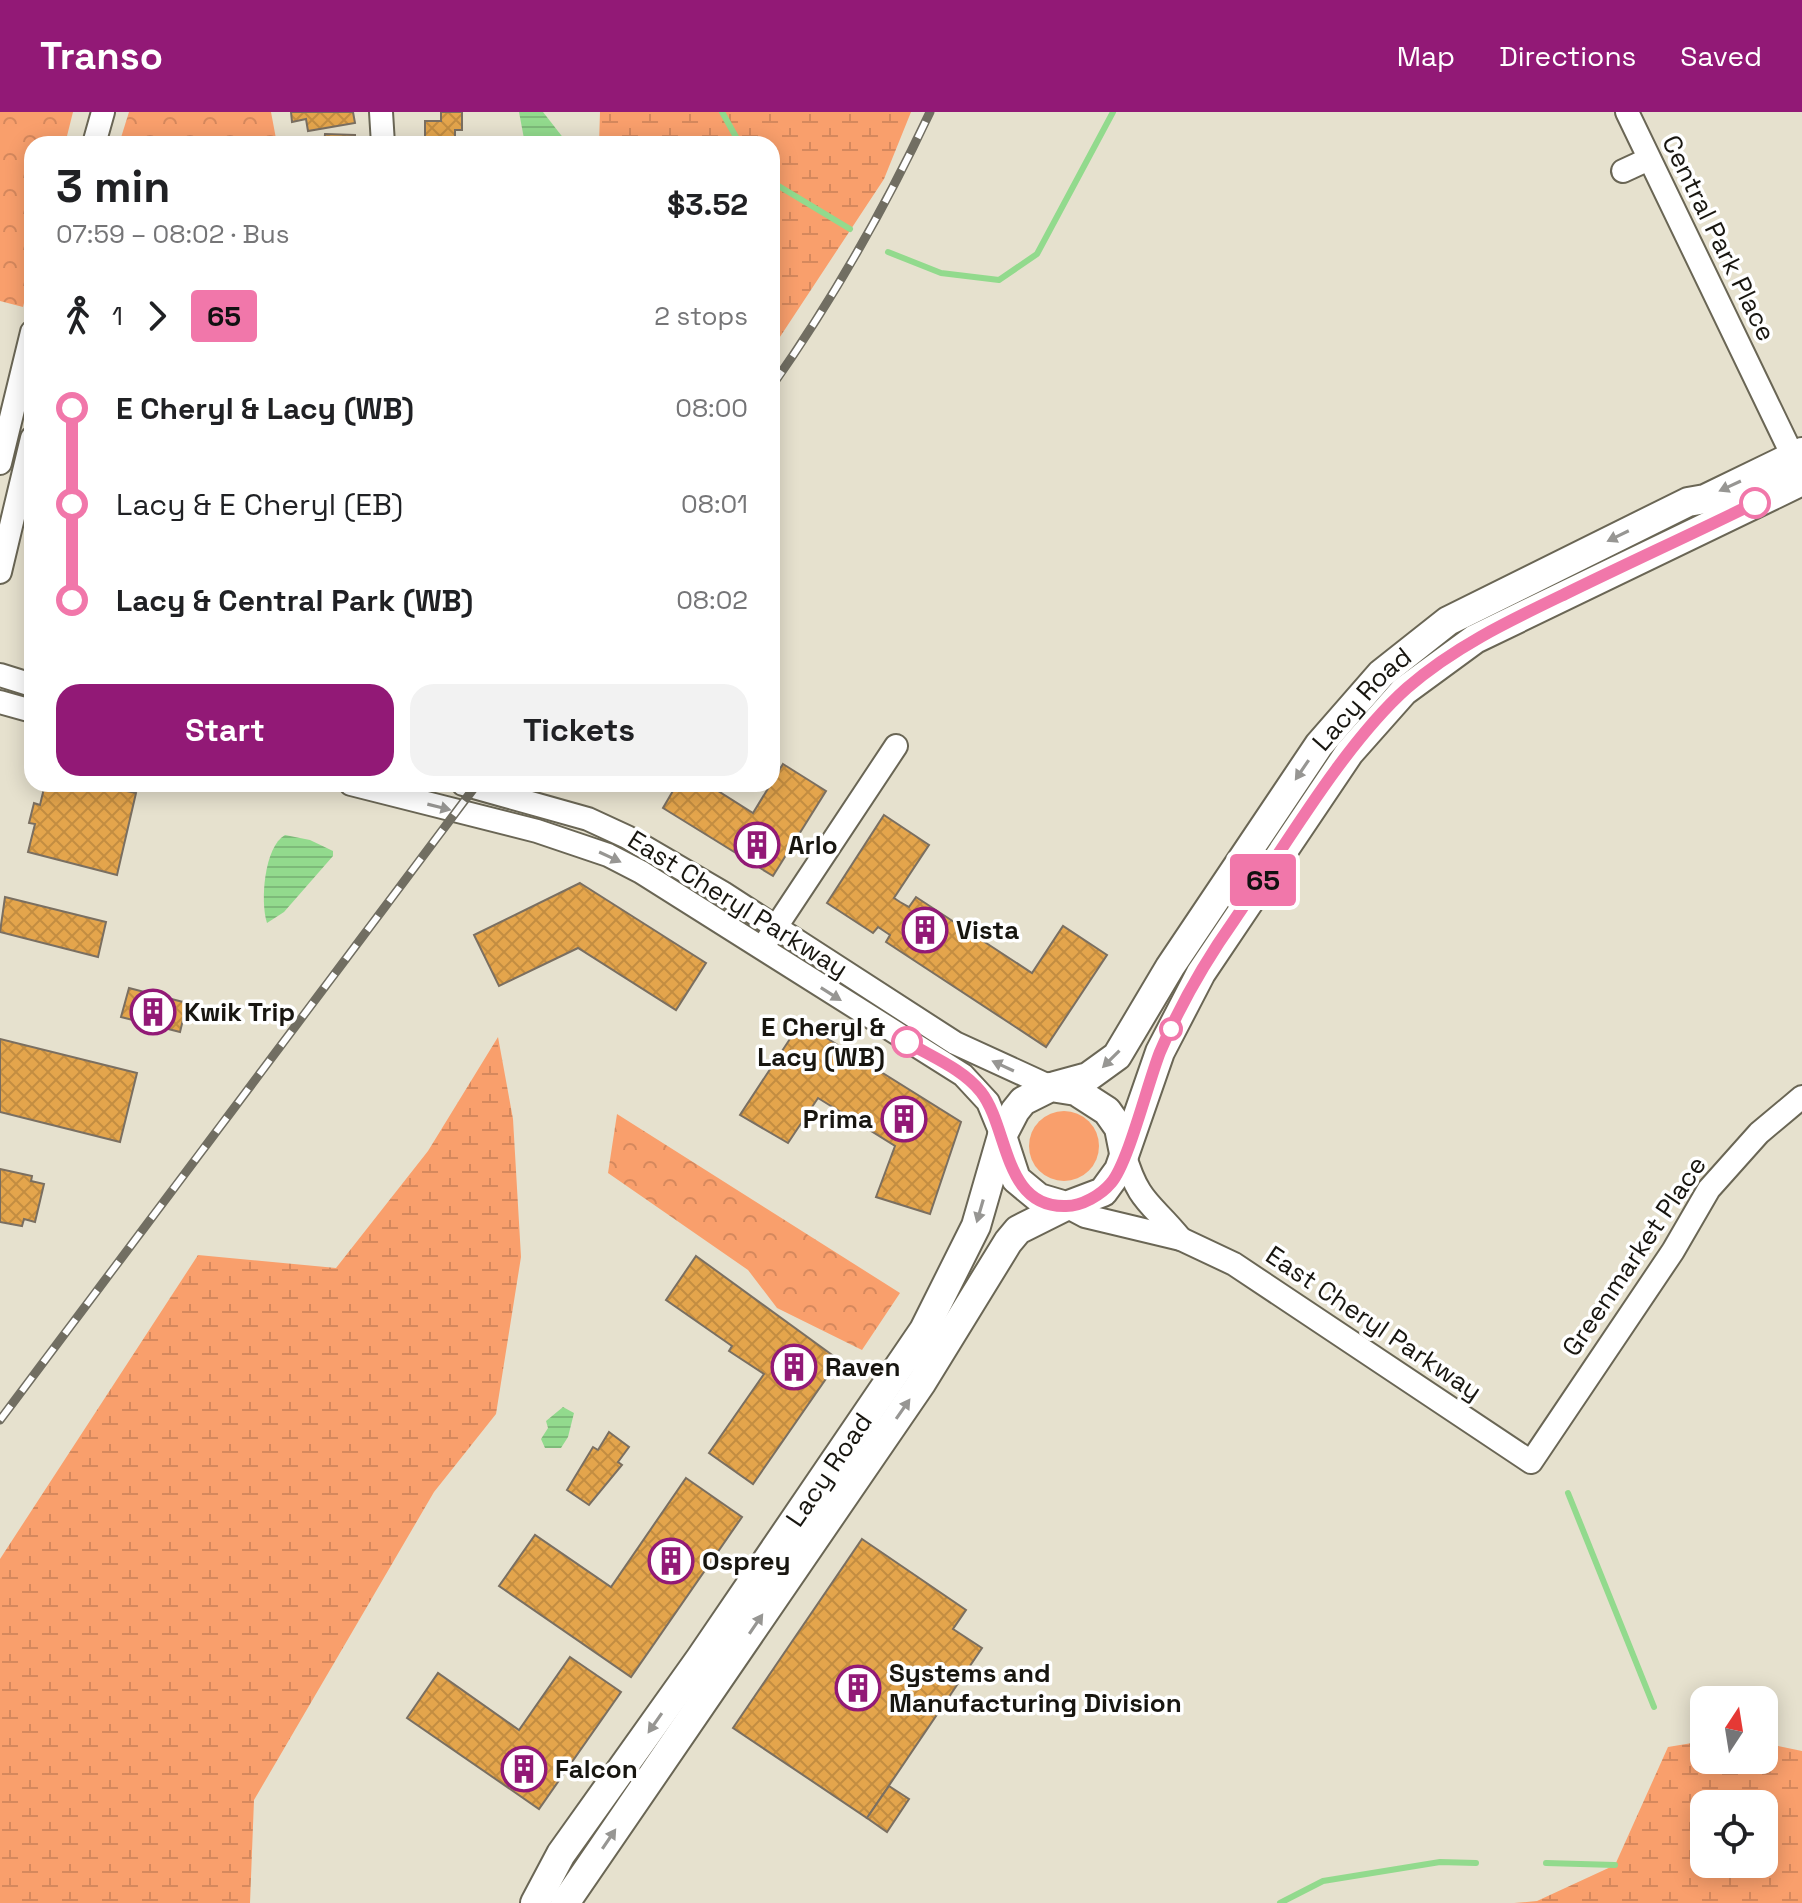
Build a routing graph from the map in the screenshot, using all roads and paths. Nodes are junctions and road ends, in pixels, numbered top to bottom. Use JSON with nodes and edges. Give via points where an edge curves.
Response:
{"nodes":[{"id":1,"x":103,"y":112,"type":"edge"},
{"id":2,"x":381,"y":112,"type":"edge"},
{"id":3,"x":1627,"y":112,"type":"edge"},
{"id":4,"x":96,"y":136,"type":"edge"},
{"id":5,"x":382,"y":136,"type":"edge"},
{"id":6,"x":1649,"y":159,"type":"junction"},
{"id":7,"x":1623,"y":171,"type":"dead end"},
{"id":8,"x":24,"y":365,"type":"edge"},
{"id":9,"x":0,"y":463,"type":"edge"},
{"id":10,"x":1800,"y":466,"type":"edge"},
{"id":11,"x":24,"y":472,"type":"edge"},
{"id":12,"x":0,"y":572,"type":"edge"},
{"id":13,"x":0,"y":675,"type":"edge"},
{"id":14,"x":24,"y":682,"type":"edge"},
{"id":15,"x":0,"y":702,"type":"edge"},
{"id":16,"x":24,"y":709,"type":"edge"},
{"id":17,"x":896,"y":746,"type":"dead end"},
{"id":18,"x":383,"y":792,"type":"edge"},
{"id":19,"x":492,"y":792,"type":"edge"},
{"id":20,"x":775,"y":929,"type":"junction"},
{"id":21,"x":761,"y":950,"type":"junction"},
{"id":22,"x":1051,"y":1087,"type":"junction"},
{"id":23,"x":1802,"y":1097,"type":"edge"},
{"id":24,"x":1002,"y":1136,"type":"junction"},
{"id":25,"x":1124,"y":1153,"type":"junction"},
{"id":26,"x":1066,"y":1206,"type":"junction"},
{"id":27,"x":1181,"y":1239,"type":"junction"},
{"id":28,"x":1531,"y":1462,"type":"joint"},
{"id":29,"x":535,"y":1903,"type":"edge"},
{"id":30,"x":565,"y":1903,"type":"edge"}],
"edges":[{"from":1,"to":4,"type":"street"},
{"from":2,"to":5,"type":"street"},
{"from":3,"to":6,"type":"street","name":"Central Park Place"},
{"from":6,"to":7,"type":"street"},
{"from":6,"to":10,"type":"street","name":"Central Park Place"},
{"from":8,"to":9,"type":"street"},
{"from":10,"to":22,"type":"main road","name":"Lacy Road","one_way":true,"via":[[1688,502],[1501,593],[1409,649],[1365,688],[1319,745],[1185,943],[1117,1056],[1088,1077]]},
{"from":10,"to":25,"type":"main road","name":"Lacy Road","via":[[1486,633],[1438,662],[1404,691],[1349,753],[1201,973],[1160,1052]]},
{"from":11,"to":12,"type":"street"},
{"from":13,"to":14,"type":"street"},
{"from":15,"to":16,"type":"street"},
{"from":17,"to":20,"type":"street"},
{"from":18,"to":21,"type":"street","name":"East Cheryl Parkway","one_way":true,"via":[[549,834],[608,855]]},
{"from":19,"to":20,"type":"street","name":"East Cheryl Parkway","via":[[627,837]]},
{"from":20,"to":21,"type":"street"},
{"from":22,"to":20,"type":"street","name":"East Cheryl Parkway","one_way":true,"via":[[955,1043]]},
{"from":21,"to":24,"type":"street","name":"East Cheryl Parkway","one_way":true,"via":[[963,1075],[988,1102]]},
{"from":22,"to":24,"type":"main road","via":[[1023,1101]]},
{"from":22,"to":25,"type":"main road","via":[[1096,1101],[1119,1128]]},
{"from":23,"to":28,"type":"street","name":"Greenmarket Place","via":[[1759,1133],[1709,1189]]},
{"from":24,"to":26,"type":"main road","via":[[1016,1179],[1039,1198]]},
{"from":24,"to":29,"type":"main road","name":"Lacy Road","one_way":true,"via":[[976,1226],[924,1330],[561,1854]]},
{"from":25,"to":26,"type":"main road","via":[[1103,1192]]},
{"from":25,"to":27,"type":"street","name":"East Cheryl Parkway","via":[[1143,1201]]},
{"from":26,"to":27,"type":"street","name":"East Cheryl Parkway","via":[[1085,1216]]},
{"from":30,"to":26,"type":"main road","name":"Lacy Road","one_way":true,"via":[[922,1382],[1008,1242],[1018,1230]]},
{"from":27,"to":28,"type":"street","name":"East Cheryl Parkway","via":[[1255,1276]]}]}
